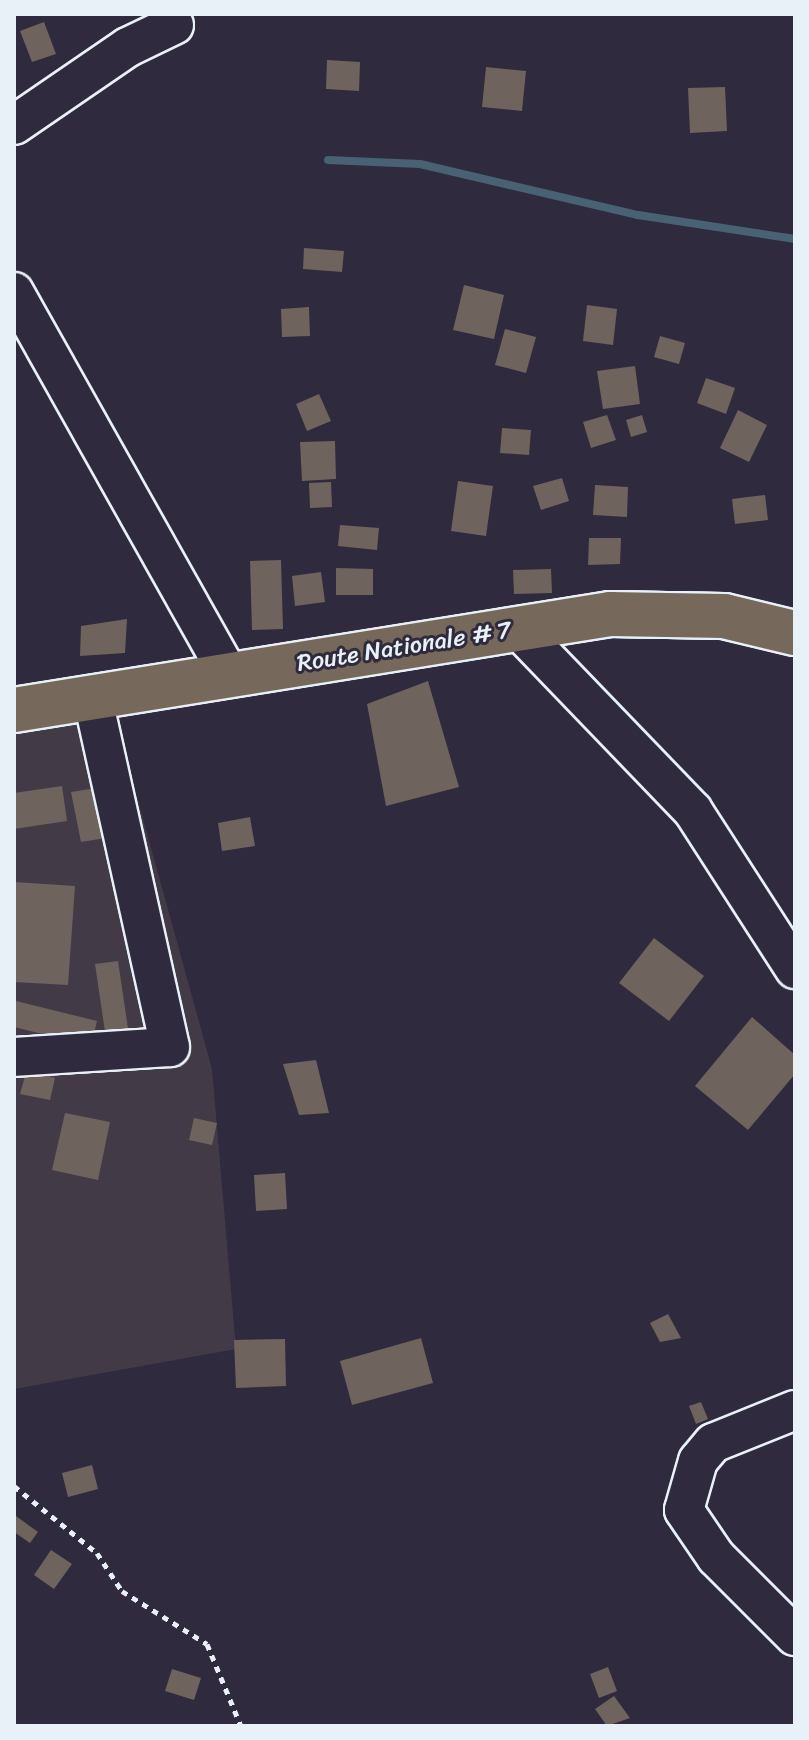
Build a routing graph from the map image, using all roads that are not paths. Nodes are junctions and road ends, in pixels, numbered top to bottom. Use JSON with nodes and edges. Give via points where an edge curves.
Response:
{"nodes":[{"id":1,"x":174,"y":25,"type":"dead end"},
{"id":2,"x":14,"y":125,"type":"edge"},
{"id":3,"x":14,"y":292,"type":"edge"},
{"id":4,"x":518,"y":629,"type":"junction"},
{"id":5,"x":795,"y":633,"type":"edge"},
{"id":6,"x":229,"y":675,"type":"junction"},
{"id":7,"x":93,"y":699,"type":"junction"},
{"id":8,"x":14,"y":710,"type":"edge"},
{"id":9,"x":795,"y":969,"type":"edge"},
{"id":10,"x":14,"y":1057,"type":"edge"},
{"id":11,"x":795,"y":1410,"type":"edge"},
{"id":12,"x":795,"y":1636,"type":"edge"}],
"edges":[{"from":1,"to":2,"type":"street","via":[[128,47]]},
{"from":3,"to":6,"type":"street"},
{"from":4,"to":5,"type":"main road","name":"Route Nationale # 7","via":[[625,614],[724,616]]},
{"from":4,"to":6,"type":"main road","name":"Route Nationale # 7"},
{"from":4,"to":9,"type":"street","via":[[693,811]]},
{"from":6,"to":7,"type":"main road","name":"Route Nationale # 7"},
{"from":7,"to":8,"type":"main road","name":"Route Nationale # 7"},
{"from":7,"to":10,"type":"street","via":[[170,1047]]},
{"from":11,"to":12,"type":"street","via":[[713,1443],[698,1461],[684,1510],[716,1557]]}]}
